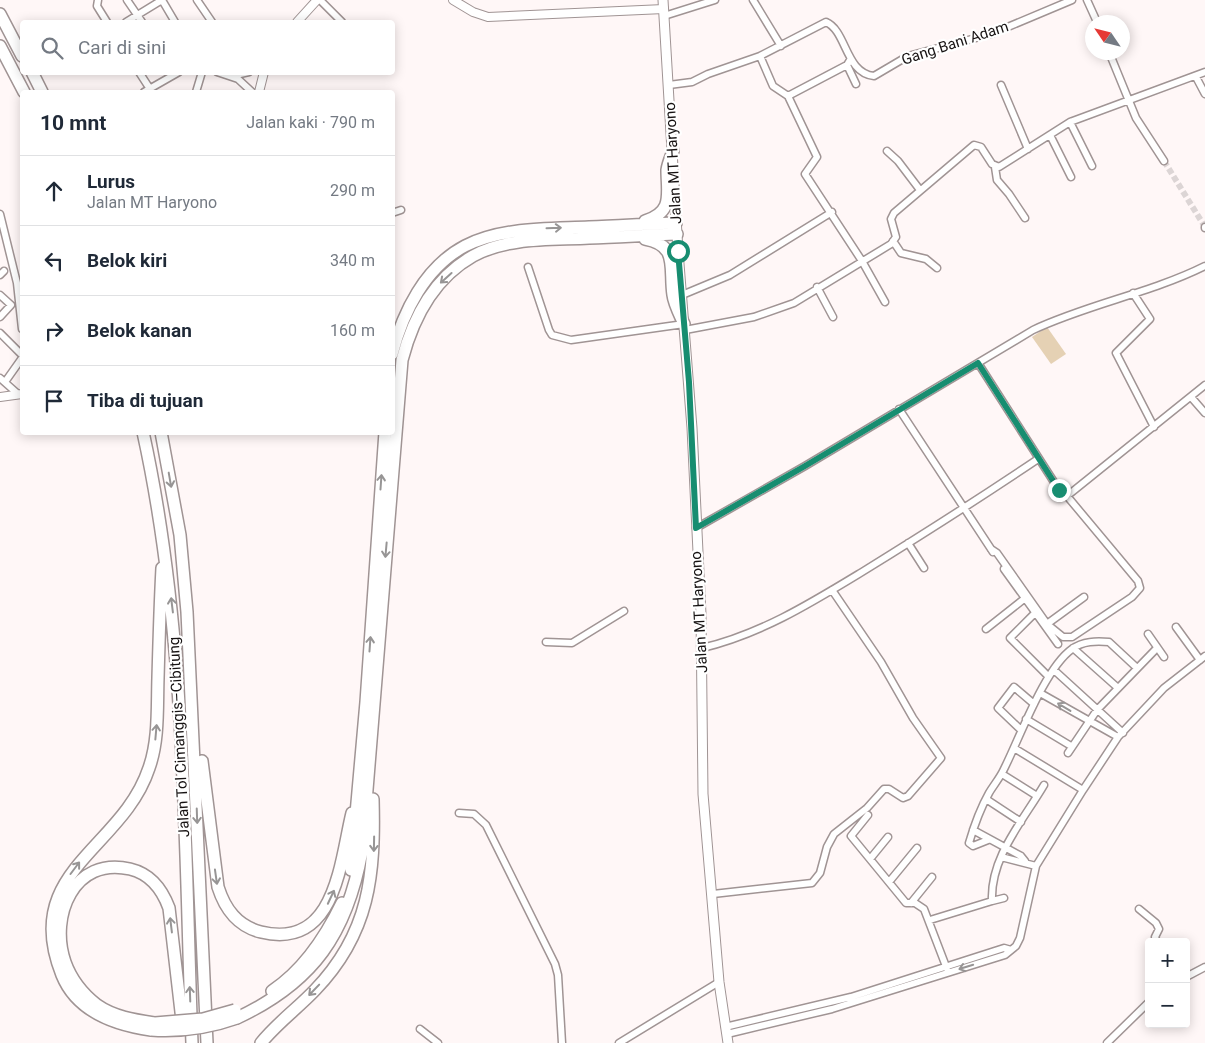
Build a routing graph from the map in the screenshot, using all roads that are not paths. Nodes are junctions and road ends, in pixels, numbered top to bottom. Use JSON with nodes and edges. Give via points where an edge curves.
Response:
{"nodes":[{"id":1,"x":98,"y":0,"type":"edge"},
{"id":2,"x":128,"y":0,"type":"edge"},
{"id":3,"x":162,"y":0,"type":"edge"},
{"id":4,"x":198,"y":0,"type":"edge"},
{"id":5,"x":319,"y":0,"type":"edge"},
{"id":6,"x":715,"y":0,"type":"edge"},
{"id":7,"x":753,"y":0,"type":"edge"},
{"id":8,"x":1072,"y":0,"type":"edge"},
{"id":9,"x":1087,"y":0,"type":"edge"},
{"id":10,"x":458,"y":1,"type":"edge"},
{"id":11,"x":664,"y":9,"type":"edge"},
{"id":12,"x":0,"y":14,"type":"edge"},
{"id":13,"x":137,"y":15,"type":"junction"},
{"id":14,"x":1094,"y":15,"type":"edge"},
{"id":15,"x":106,"y":20,"type":"edge"},
{"id":16,"x":129,"y":20,"type":"edge"},
{"id":17,"x":141,"y":20,"type":"edge"},
{"id":18,"x":174,"y":20,"type":"edge"},
{"id":19,"x":211,"y":20,"type":"edge"},
{"id":20,"x":299,"y":20,"type":"edge"},
{"id":21,"x":340,"y":20,"type":"edge"},
{"id":22,"x":0,"y":46,"type":"edge"},
{"id":23,"x":781,"y":46,"type":"junction"},
{"id":24,"x":20,"y":52,"type":"edge"},
{"id":25,"x":760,"y":56,"type":"junction"},
{"id":26,"x":1112,"y":60,"type":"edge"},
{"id":27,"x":848,"y":63,"type":"junction"},
{"id":28,"x":1205,"y":72,"type":"edge"},
{"id":29,"x":34,"y":75,"type":"edge"},
{"id":30,"x":140,"y":75,"type":"edge"},
{"id":31,"x":171,"y":75,"type":"edge"},
{"id":32,"x":201,"y":75,"type":"edge"},
{"id":33,"x":226,"y":75,"type":"edge"},
{"id":34,"x":263,"y":75,"type":"edge"},
{"id":35,"x":1196,"y":77,"type":"junction"},
{"id":36,"x":856,"y":84,"type":"dead end"},
{"id":37,"x":669,"y":85,"type":"junction"},
{"id":38,"x":1001,"y":85,"type":"dead end"},
{"id":39,"x":23,"y":90,"type":"edge"},
{"id":40,"x":41,"y":90,"type":"edge"},
{"id":41,"x":147,"y":90,"type":"edge"},
{"id":42,"x":148,"y":90,"type":"edge"},
{"id":43,"x":197,"y":90,"type":"edge"},
{"id":44,"x":250,"y":90,"type":"edge"},
{"id":45,"x":260,"y":90,"type":"edge"},
{"id":46,"x":1205,"y":94,"type":"edge"},
{"id":47,"x":788,"y":96,"type":"junction"},
{"id":48,"x":1127,"y":100,"type":"junction"},
{"id":49,"x":1070,"y":122,"type":"junction"},
{"id":50,"x":1050,"y":135,"type":"junction"},
{"id":51,"x":1028,"y":149,"type":"junction"},
{"id":52,"x":672,"y":151,"type":"junction"},
{"id":53,"x":887,"y":151,"type":"dead end"},
{"id":54,"x":1164,"y":161,"type":"tunnel mouth"},
{"id":55,"x":1092,"y":166,"type":"dead end"},
{"id":56,"x":995,"y":167,"type":"junction"},
{"id":57,"x":1071,"y":177,"type":"dead end"},
{"id":58,"x":920,"y":190,"type":"junction"},
{"id":59,"x":400,"y":210,"type":"dead end"},
{"id":60,"x":395,"y":212,"type":"edge"},
{"id":61,"x":832,"y":212,"type":"junction"},
{"id":62,"x":0,"y":214,"type":"edge"},
{"id":63,"x":1025,"y":218,"type":"dead end"},
{"id":64,"x":677,"y":228,"type":"junction"},
{"id":65,"x":633,"y":231,"type":"junction"},
{"id":66,"x":507,"y":239,"type":"junction"},
{"id":67,"x":893,"y":242,"type":"junction"},
{"id":68,"x":862,"y":261,"type":"junction"},
{"id":69,"x":1205,"y":266,"type":"edge"},
{"id":70,"x":528,"y":267,"type":"dead end"},
{"id":71,"x":937,"y":268,"type":"dead end"},
{"id":72,"x":817,"y":287,"type":"junction"},
{"id":73,"x":1133,"y":293,"type":"junction"},
{"id":74,"x":0,"y":295,"type":"edge"},
{"id":75,"x":682,"y":295,"type":"junction"},
{"id":76,"x":885,"y":302,"type":"dead end"},
{"id":77,"x":20,"y":311,"type":"edge"},
{"id":78,"x":0,"y":317,"type":"edge"},
{"id":79,"x":832,"y":317,"type":"dead end"},
{"id":80,"x":684,"y":327,"type":"junction"},
{"id":81,"x":0,"y":333,"type":"edge"},
{"id":82,"x":395,"y":344,"type":"edge"},
{"id":83,"x":20,"y":355,"type":"edge"},
{"id":84,"x":20,"y":359,"type":"edge"},
{"id":85,"x":978,"y":363,"type":"junction"},
{"id":86,"x":3,"y":380,"type":"edge"},
{"id":87,"x":1205,"y":385,"type":"edge"},
{"id":88,"x":20,"y":394,"type":"edge"},
{"id":89,"x":0,"y":397,"type":"edge"},
{"id":90,"x":1191,"y":398,"type":"junction"},
{"id":91,"x":899,"y":409,"type":"junction"},
{"id":92,"x":1205,"y":413,"type":"edge"},
{"id":93,"x":1154,"y":426,"type":"junction"},
{"id":94,"x":144,"y":435,"type":"edge"},
{"id":95,"x":162,"y":435,"type":"edge"},
{"id":96,"x":385,"y":435,"type":"edge"},
{"id":97,"x":1038,"y":459,"type":"junction"},
{"id":98,"x":1067,"y":496,"type":"junction"},
{"id":99,"x":965,"y":507,"type":"junction"},
{"id":100,"x":696,"y":528,"type":"junction"},
{"id":101,"x":163,"y":538,"type":"junction"},
{"id":102,"x":908,"y":543,"type":"junction"},
{"id":103,"x":991,"y":549,"type":"junction"},
{"id":104,"x":924,"y":568,"type":"dead end"},
{"id":105,"x":832,"y":590,"type":"junction"},
{"id":106,"x":1084,"y":597,"type":"dead end"},
{"id":107,"x":1024,"y":599,"type":"junction"},
{"id":108,"x":624,"y":611,"type":"dead end"},
{"id":109,"x":1034,"y":614,"type":"junction"},
{"id":110,"x":1047,"y":624,"type":"junction"},
{"id":111,"x":1176,"y":627,"type":"dead end"},
{"id":112,"x":986,"y":629,"type":"dead end"},
{"id":113,"x":1148,"y":634,"type":"dead end"},
{"id":114,"x":546,"y":642,"type":"dead end"},
{"id":115,"x":1058,"y":644,"type":"dead end"},
{"id":116,"x":702,"y":648,"type":"junction"},
{"id":117,"x":1073,"y":648,"type":"junction"},
{"id":118,"x":1157,"y":648,"type":"junction"},
{"id":119,"x":1164,"y":657,"type":"dead end"},
{"id":120,"x":1203,"y":658,"type":"edge"},
{"id":121,"x":1136,"y":668,"type":"junction"},
{"id":122,"x":1054,"y":670,"type":"junction"},
{"id":123,"x":191,"y":672,"type":"junction"},
{"id":124,"x":1047,"y":675,"type":"dead end"},
{"id":125,"x":1118,"y":688,"type":"junction"},
{"id":126,"x":1040,"y":693,"type":"junction"},
{"id":127,"x":1034,"y":704,"type":"junction"},
{"id":128,"x":1097,"y":710,"type":"junction"},
{"id":129,"x":1026,"y":719,"type":"junction"},
{"id":130,"x":1088,"y":722,"type":"junction"},
{"id":131,"x":1020,"y":730,"type":"junction"},
{"id":132,"x":1120,"y":735,"type":"junction"},
{"id":133,"x":371,"y":743,"type":"junction"},
{"id":134,"x":1014,"y":748,"type":"junction"},
{"id":135,"x":1002,"y":774,"type":"junction"},
{"id":136,"x":360,"y":776,"type":"junction"},
{"id":137,"x":1044,"y":785,"type":"dead end"},
{"id":138,"x":1083,"y":790,"type":"junction"},
{"id":139,"x":1037,"y":796,"type":"junction"},
{"id":140,"x":986,"y":799,"type":"junction"},
{"id":141,"x":460,"y":813,"type":"dead end"},
{"id":142,"x":868,"y":815,"type":"dead end"},
{"id":143,"x":1021,"y":822,"type":"junction"},
{"id":144,"x":973,"y":830,"type":"junction"},
{"id":145,"x":888,"y":837,"type":"dead end"},
{"id":146,"x":988,"y":840,"type":"junction"},
{"id":147,"x":917,"y":848,"type":"dead end"},
{"id":148,"x":1004,"y":848,"type":"junction"},
{"id":149,"x":1000,"y":857,"type":"junction"},
{"id":150,"x":870,"y":859,"type":"junction"},
{"id":151,"x":1025,"y":861,"type":"junction"},
{"id":152,"x":1036,"y":866,"type":"junction"},
{"id":153,"x":932,"y":877,"type":"dead end"},
{"id":154,"x":889,"y":882,"type":"junction"},
{"id":155,"x":713,"y":894,"type":"junction"},
{"id":156,"x":1004,"y":898,"type":"dead end"},
{"id":157,"x":992,"y":902,"type":"junction"},
{"id":158,"x":912,"y":903,"type":"junction"},
{"id":159,"x":1139,"y":909,"type":"dead end"},
{"id":160,"x":930,"y":920,"type":"junction"},
{"id":161,"x":1155,"y":938,"type":"edge"},
{"id":162,"x":1205,"y":967,"type":"edge"},
{"id":163,"x":947,"y":969,"type":"junction"},
{"id":164,"x":1190,"y":975,"type":"edge"},
{"id":165,"x":720,"y":982,"type":"junction"},
{"id":166,"x":1145,"y":1006,"type":"edge"},
{"id":167,"x":236,"y":1014,"type":"junction"},
{"id":168,"x":153,"y":1027,"type":"junction"},
{"id":169,"x":420,"y":1028,"type":"dead end"},
{"id":170,"x":727,"y":1035,"type":"edge"},
{"id":171,"x":185,"y":1043,"type":"edge"},
{"id":172,"x":192,"y":1043,"type":"edge"},
{"id":173,"x":207,"y":1043,"type":"edge"},
{"id":174,"x":261,"y":1043,"type":"edge"},
{"id":175,"x":438,"y":1043,"type":"edge"},
{"id":176,"x":562,"y":1043,"type":"edge"},
{"id":177,"x":619,"y":1043,"type":"edge"},
{"id":178,"x":1106,"y":1043,"type":"edge"}],
"edges":[{"from":1,"to":15,"type":"street","via":[[97,6]]},
{"from":2,"to":13,"type":"street"},
{"from":3,"to":13,"type":"street"},
{"from":3,"to":18,"type":"street"},
{"from":4,"to":19,"type":"street"},
{"from":5,"to":20,"type":"street"},
{"from":5,"to":21,"type":"street"},
{"from":6,"to":11,"type":"street"},
{"from":7,"to":23,"type":"street"},
{"from":8,"to":27,"type":"street","name":"Gang Bani Adam","via":[[991,34],[908,56],[874,76]]},
{"from":9,"to":14,"type":"street"},
{"from":10,"to":11,"type":"street","via":[[473,12],[488,17]]},
{"from":11,"to":37,"type":"main road","name":"Jalan MT Haryono"},
{"from":12,"to":24,"type":"highway"},
{"from":13,"to":16,"type":"street"},
{"from":13,"to":17,"type":"street"},
{"from":22,"to":39,"type":"highway"},
{"from":23,"to":25,"type":"street","name":"Gang Bani Adam"},
{"from":23,"to":27,"type":"street","name":"Gang Bani Adam","via":[[826,22],[832,26]]},
{"from":25,"to":37,"type":"street","name":"Gang Bani Adam","via":[[692,82]]},
{"from":25,"to":47,"type":"street","via":[[773,86]]},
{"from":26,"to":48,"type":"street"},
{"from":27,"to":36,"type":"street"},
{"from":27,"to":47,"type":"street"},
{"from":28,"to":35,"type":"street"},
{"from":29,"to":40,"type":"highway"},
{"from":30,"to":41,"type":"street"},
{"from":31,"to":42,"type":"street"},
{"from":32,"to":43,"type":"street"},
{"from":33,"to":44,"type":"street","via":[[238,79]]},
{"from":34,"to":45,"type":"street"},
{"from":35,"to":46,"type":"street"},
{"from":35,"to":48,"type":"street"},
{"from":37,"to":52,"type":"main road","name":"Jalan MT Haryono"},
{"from":38,"to":51,"type":"street"},
{"from":47,"to":61,"type":"street","via":[[817,157],[805,174]]},
{"from":48,"to":49,"type":"street"},
{"from":48,"to":54,"type":"street"},
{"from":49,"to":50,"type":"street"},
{"from":49,"to":55,"type":"street"},
{"from":50,"to":51,"type":"street"},
{"from":50,"to":57,"type":"street"},
{"from":51,"to":56,"type":"street"},
{"from":52,"to":64,"type":"main road","name":"Jalan MT Haryono"},
{"from":52,"to":65,"type":"highway","via":[[667,167],[667,204],[656,218]]},
{"from":53,"to":58,"type":"street"},
{"from":56,"to":58,"type":"street","via":[[980,147],[974,145]]},
{"from":56,"to":63,"type":"street","via":[[997,180]]},
{"from":58,"to":67,"type":"street","via":[[891,216],[896,234]]},
{"from":59,"to":60,"type":"street"},
{"from":61,"to":68,"type":"street"},
{"from":61,"to":75,"type":"street","via":[[730,275]]},
{"from":62,"to":77,"type":"street","via":[[17,283]]},
{"from":64,"to":65,"type":"highway"},
{"from":64,"to":75,"type":"main road","name":"Jalan MT Haryono"},
{"from":65,"to":66,"type":"highway","via":[[536,240]]},
{"from":65,"to":80,"type":"highway","via":[[661,243],[668,250],[673,296]]},
{"from":66,"to":82,"type":"highway","via":[[481,239],[446,259],[427,279],[411,304]]},
{"from":66,"to":133,"type":"highway","one_way":true,"via":[[472,256],[438,285],[420,310],[408,336],[402,360]]},
{"from":67,"to":68,"type":"street"},
{"from":67,"to":71,"type":"street","via":[[901,253],[926,259]]},
{"from":68,"to":72,"type":"street"},
{"from":68,"to":76,"type":"street"},
{"from":69,"to":73,"type":"street"},
{"from":70,"to":80,"type":"street","via":[[549,330],[558,338],[571,340]]},
{"from":72,"to":79,"type":"street"},
{"from":72,"to":80,"type":"street","via":[[794,303],[754,317]]},
{"from":73,"to":85,"type":"street","via":[[1058,318],[1010,342]]},
{"from":73,"to":93,"type":"street","via":[[1150,319],[1116,353]]},
{"from":74,"to":78,"type":"street","via":[[11,305]]},
{"from":75,"to":80,"type":"main road","name":"Jalan MT Haryono"},
{"from":80,"to":100,"type":"main road","name":"Jalan MT Haryono"},
{"from":81,"to":83,"type":"street"},
{"from":84,"to":86,"type":"street"},
{"from":85,"to":91,"type":"street"},
{"from":85,"to":97,"type":"street"},
{"from":86,"to":88,"type":"street"},
{"from":87,"to":90,"type":"street"},
{"from":88,"to":89,"type":"street"},
{"from":90,"to":92,"type":"street"},
{"from":90,"to":93,"type":"street"},
{"from":91,"to":99,"type":"street"},
{"from":91,"to":100,"type":"street"},
{"from":93,"to":98,"type":"street"},
{"from":94,"to":101,"type":"highway","name":"Jalan Tol Cimanggis–Cibitung"},
{"from":95,"to":123,"type":"highway","name":"Jalan Tol Cimanggis–Cibitung","one_way":true,"via":[[180,535]]},
{"from":136,"to":96,"type":"highway","one_way":true},
{"from":97,"to":98,"type":"street","via":[[1061,493]]},
{"from":97,"to":99,"type":"street"},
{"from":98,"to":110,"type":"street","via":[[1138,581],[1140,588],[1132,597],[1072,637],[1063,637]]},
{"from":99,"to":102,"type":"street"},
{"from":99,"to":103,"type":"street"},
{"from":100,"to":116,"type":"main road","name":"Jalan MT Haryono"},
{"from":168,"to":101,"type":"highway","one_way":true,"via":[[128,1027],[108,1020],[78,998],[65,981],[58,964],[52,944],[52,926],[59,895],[73,870],[124,814],[150,767],[156,729]]},
{"from":172,"to":101,"type":"highway","name":"Jalan Tol Cimanggis–Cibitung","one_way":true,"via":[[177,675]]},
{"from":102,"to":104,"type":"street"},
{"from":102,"to":105,"type":"street"},
{"from":103,"to":107,"type":"street"},
{"from":103,"to":110,"type":"street","via":[[998,553]]},
{"from":105,"to":116,"type":"street","via":[[764,628]]},
{"from":105,"to":155,"type":"street","via":[[871,646],[912,718],[941,758],[908,796],[903,798],[884,789],[867,808],[834,834],[820,873],[812,883]]},
{"from":106,"to":110,"type":"street"},
{"from":107,"to":109,"type":"street"},
{"from":107,"to":112,"type":"street"},
{"from":108,"to":114,"type":"street","via":[[572,644]]},
{"from":109,"to":115,"type":"street"},
{"from":109,"to":124,"type":"street","via":[[1010,638]]},
{"from":111,"to":120,"type":"street"},
{"from":113,"to":118,"type":"street"},
{"from":116,"to":155,"type":"main road","name":"Jalan MT Haryono","via":[[703,794]]},
{"from":117,"to":121,"type":"street","via":[[1089,642],[1109,642]]},
{"from":117,"to":122,"type":"street"},
{"from":117,"to":125,"type":"street"},
{"from":118,"to":119,"type":"street"},
{"from":118,"to":121,"type":"street"},
{"from":120,"to":132,"type":"street","via":[[1164,688]]},
{"from":121,"to":125,"type":"street"},
{"from":122,"to":126,"type":"street"},
{"from":122,"to":128,"type":"street"},
{"from":123,"to":136,"type":"highway","one_way":true,"via":[[218,887],[227,908],[243,925],[268,934],[284,934],[312,922],[324,910],[333,896],[339,875]]},
{"from":123,"to":173,"type":"highway","name":"Jalan Tol Cimanggis–Cibitung","one_way":true},
{"from":125,"to":128,"type":"street"},
{"from":126,"to":127,"type":"street"},
{"from":130,"to":126,"type":"street","one_way":true},
{"from":127,"to":129,"type":"street"},
{"from":127,"to":131,"type":"street","via":[[1014,687],[998,708]]},
{"from":128,"to":130,"type":"street"},
{"from":128,"to":132,"type":"street"},
{"from":129,"to":130,"type":"street","via":[[1069,749]]},
{"from":129,"to":131,"type":"street"},
{"from":130,"to":132,"type":"street"},
{"from":131,"to":134,"type":"street"},
{"from":132,"to":138,"type":"street"},
{"from":133,"to":167,"type":"highway","via":[[362,851],[350,903],[339,927],[323,953],[300,978],[272,999]]},
{"from":133,"to":174,"type":"highway","one_way":true,"via":[[373,864],[364,910],[346,950],[333,969]]},
{"from":134,"to":135,"type":"street"},
{"from":134,"to":138,"type":"street"},
{"from":135,"to":139,"type":"street"},
{"from":135,"to":140,"type":"street"},
{"from":136,"to":167,"type":"highway","via":[[350,879],[332,924],[296,971]]},
{"from":137,"to":139,"type":"street"},
{"from":138,"to":152,"type":"street"},
{"from":139,"to":143,"type":"street"},
{"from":140,"to":143,"type":"street"},
{"from":140,"to":144,"type":"street"},
{"from":141,"to":176,"type":"street","via":[[474,814],[486,825],[555,964]]},
{"from":142,"to":150,"type":"street","via":[[851,836]]},
{"from":143,"to":148,"type":"street"},
{"from":144,"to":146,"type":"street"},
{"from":144,"to":146,"type":"street","via":[[969,843],[972,846]]},
{"from":145,"to":150,"type":"street"},
{"from":146,"to":148,"type":"street"},
{"from":147,"to":154,"type":"street"},
{"from":148,"to":149,"type":"street"},
{"from":148,"to":151,"type":"street","via":[[1022,856]]},
{"from":149,"to":151,"type":"street"},
{"from":149,"to":157,"type":"street"},
{"from":150,"to":154,"type":"street"},
{"from":151,"to":152,"type":"street"},
{"from":152,"to":163,"type":"street","via":[[1020,938],[1011,950],[1004,948]]},
{"from":153,"to":158,"type":"street"},
{"from":154,"to":158,"type":"street","via":[[906,903]]},
{"from":155,"to":165,"type":"main road","name":"Jalan MT Haryono"},
{"from":156,"to":157,"type":"street"},
{"from":157,"to":160,"type":"street"},
{"from":158,"to":160,"type":"street","via":[[921,905]]},
{"from":159,"to":161,"type":"street","via":[[1156,923],[1159,929]]},
{"from":160,"to":163,"type":"street"},
{"from":162,"to":164,"type":"street"},
{"from":163,"to":170,"type":"street","via":[[832,1009]]},
{"from":165,"to":170,"type":"main road","name":"Jalan MT Haryono"},
{"from":165,"to":177,"type":"street"},
{"from":166,"to":178,"type":"street"},
{"from":167,"to":168,"type":"highway","bridge":true},
{"from":171,"to":168,"type":"highway","one_way":true,"via":[[164,895],[156,884],[135,870],[120,867],[94,872],[83,878],[66,899],[60,929],[65,962],[72,978],[98,1005]]},
{"from":169,"to":175,"type":"street"}]}
